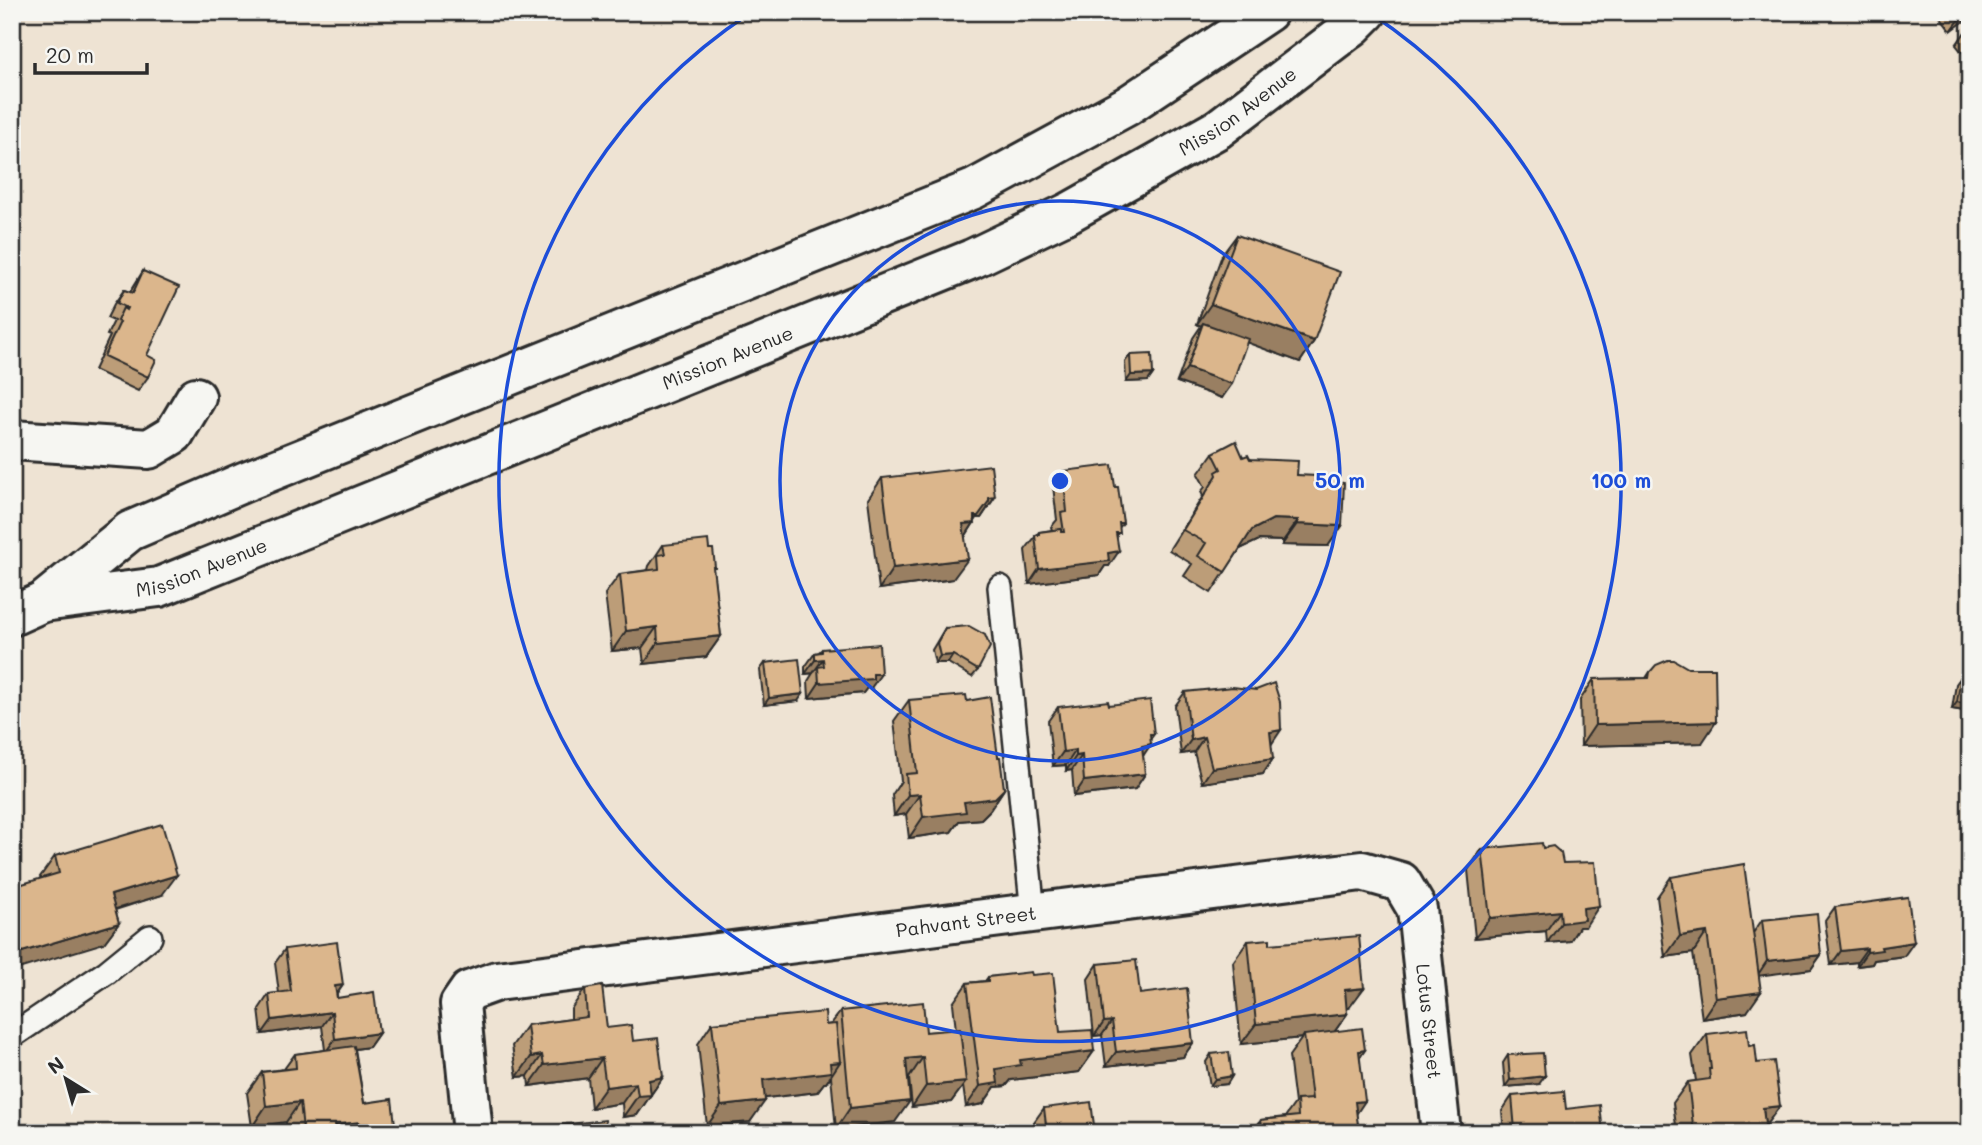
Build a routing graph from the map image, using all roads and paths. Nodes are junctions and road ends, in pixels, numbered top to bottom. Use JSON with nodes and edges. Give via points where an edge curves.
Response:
{"nodes":[{"id":1,"x":1268,"y":12,"type":"edge"},
{"id":2,"x":1367,"y":12,"type":"edge"},
{"id":3,"x":196,"y":397,"type":"dead end"},
{"id":4,"x":12,"y":440,"type":"edge"},
{"id":5,"x":1000,"y":587,"type":"dead end"},
{"id":6,"x":28,"y":609,"type":"edge"},
{"id":7,"x":1417,"y":909,"type":"joint"},
{"id":8,"x":1033,"y":913,"type":"junction"},
{"id":9,"x":150,"y":937,"type":"dead end"},
{"id":10,"x":12,"y":1036,"type":"edge"},
{"id":11,"x":473,"y":1133,"type":"edge"},
{"id":12,"x":1441,"y":1133,"type":"edge"}],
"edges":[{"from":1,"to":6,"type":"main road","name":"Mission Avenue","via":[[1127,106],[974,189],[130,531]]},
{"from":2,"to":6,"type":"main road","name":"Mission Avenue","via":[[1218,129],[1070,212],[972,259],[159,587]]},
{"from":3,"to":4,"type":"main road","via":[[174,434],[149,449]]},
{"from":5,"to":8,"type":"lane"},
{"from":7,"to":8,"type":"main road","name":"Pahvant Street","via":[[1402,883],[1362,871]]},
{"from":7,"to":12,"type":"main road","name":"Lotus Street"},
{"from":8,"to":11,"type":"main road","name":"Pahvant Street","via":[[498,981],[469,991],[460,1004]]},
{"from":9,"to":10,"type":"lane"}]}
